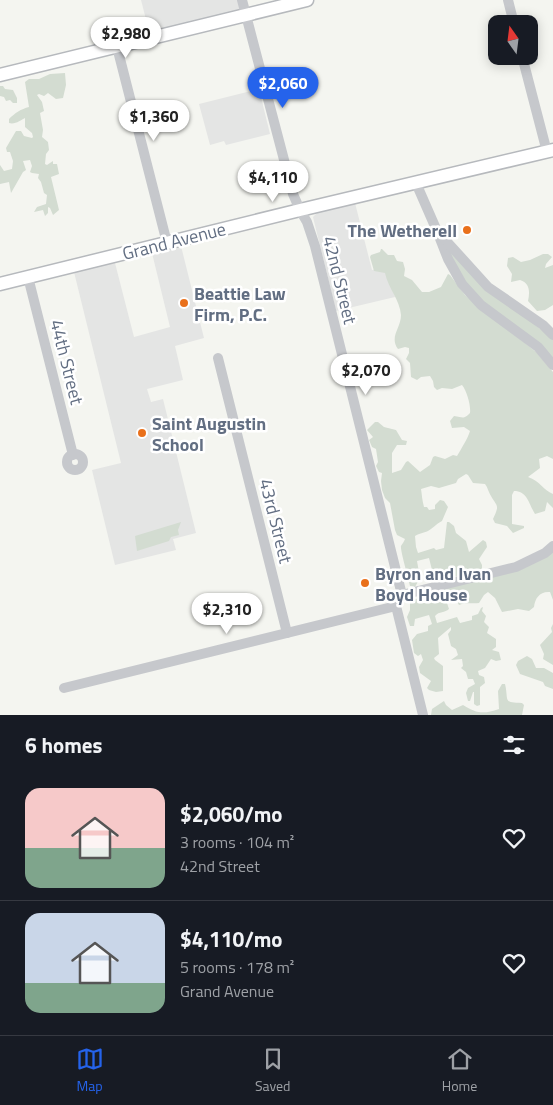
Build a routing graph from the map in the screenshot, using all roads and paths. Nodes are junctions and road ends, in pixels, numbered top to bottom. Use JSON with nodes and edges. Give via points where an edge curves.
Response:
{"nodes":[{"id":1,"x":242,"y":0,"type":"edge"},
{"id":2,"x":308,"y":0,"type":"edge"},
{"id":3,"x":508,"y":0,"type":"edge"},
{"id":4,"x":246,"y":15,"type":"junction"},
{"id":5,"x":512,"y":15,"type":"edge"},
{"id":6,"x":117,"y":47,"type":"junction"},
{"id":7,"x":525,"y":65,"type":"edge"},
{"id":8,"x":0,"y":75,"type":"edge"},
{"id":9,"x":550,"y":151,"type":"edge"},
{"id":10,"x":416,"y":182,"type":"junction"},
{"id":11,"x":300,"y":210,"type":"junction"},
{"id":12,"x":438,"y":231,"type":"junction"},
{"id":13,"x":167,"y":243,"type":"junction"},
{"id":14,"x":28,"y":277,"type":"junction"},
{"id":15,"x":0,"y":284,"type":"edge"},
{"id":16,"x":553,"y":335,"type":"edge"},
{"id":17,"x":218,"y":358,"type":"dead end"},
{"id":18,"x":553,"y":365,"type":"edge"},
{"id":19,"x":73,"y":455,"type":"dead end"},
{"id":20,"x":553,"y":546,"type":"edge"},
{"id":21,"x":402,"y":595,"type":"junction"},
{"id":22,"x":396,"y":606,"type":"junction"},
{"id":23,"x":287,"y":633,"type":"junction"},
{"id":24,"x":64,"y":688,"type":"dead end"},
{"id":25,"x":423,"y":715,"type":"edge"}],
"edges":[{"from":1,"to":4,"type":"street","name":"42nd Street"},
{"from":2,"to":4,"type":"main road"},
{"from":3,"to":5,"type":"street"},
{"from":4,"to":6,"type":"main road"},
{"from":4,"to":11,"type":"street","name":"42nd Street","via":[[285,167]]},
{"from":6,"to":8,"type":"main road"},
{"from":6,"to":13,"type":"street"},
{"from":7,"to":9,"type":"street"},
{"from":9,"to":10,"type":"main road","name":"Grand Avenue"},
{"from":10,"to":11,"type":"main road","name":"Grand Avenue"},
{"from":10,"to":12,"type":"street"},
{"from":11,"to":13,"type":"main road","name":"Grand Avenue"},
{"from":11,"to":21,"type":"street","name":"42nd Street","via":[[308,222],[315,246]]},
{"from":12,"to":16,"type":"street","via":[[488,287],[543,324]]},
{"from":12,"to":18,"type":"street","via":[[454,272],[471,295],[538,347]]},
{"from":13,"to":14,"type":"main road","name":"Grand Avenue"},
{"from":14,"to":15,"type":"main road","name":"Grand Avenue"},
{"from":14,"to":19,"type":"street","name":"44th Street"},
{"from":17,"to":23,"type":"street","name":"43rd Street"},
{"from":20,"to":21,"type":"street","via":[[516,567]]},
{"from":21,"to":22,"type":"street"},
{"from":22,"to":23,"type":"street"},
{"from":22,"to":25,"type":"street"},
{"from":23,"to":24,"type":"street"}]}
